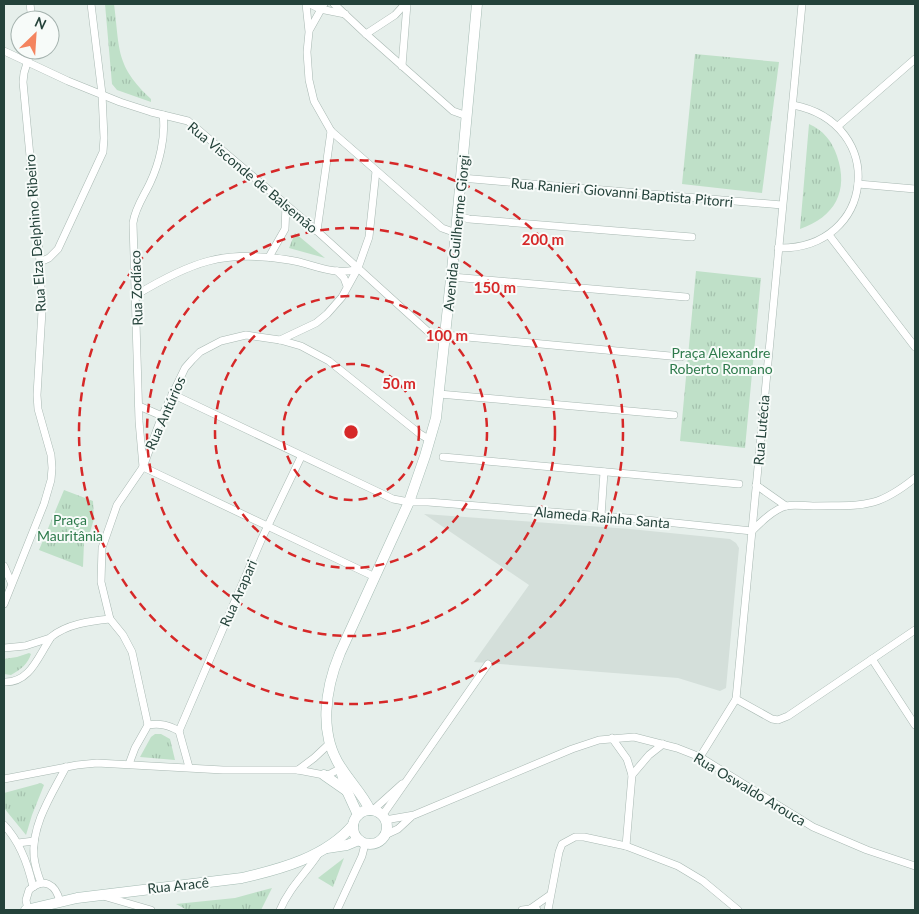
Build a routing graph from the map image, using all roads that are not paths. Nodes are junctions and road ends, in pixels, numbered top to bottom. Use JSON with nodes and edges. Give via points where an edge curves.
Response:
{"nodes":[{"id":1,"x":90,"y":4,"type":"edge"},
{"id":2,"x":306,"y":4,"type":"edge"},
{"id":3,"x":310,"y":4,"type":"edge"},
{"id":4,"x":334,"y":4,"type":"edge"},
{"id":5,"x":406,"y":4,"type":"edge"},
{"id":6,"x":477,"y":4,"type":"edge"},
{"id":7,"x":802,"y":4,"type":"edge"},
{"id":8,"x":322,"y":6,"type":"edge"},
{"id":9,"x":345,"y":14,"type":"junction"},
{"id":10,"x":309,"y":32,"type":"junction"},
{"id":11,"x":366,"y":34,"type":"junction"},
{"id":12,"x":4,"y":51,"type":"edge"},
{"id":13,"x":915,"y":59,"type":"edge"},
{"id":14,"x":27,"y":62,"type":"junction"},
{"id":15,"x":402,"y":66,"type":"junction"},
{"id":16,"x":102,"y":94,"type":"junction"},
{"id":17,"x":793,"y":105,"type":"junction"},
{"id":18,"x":164,"y":115,"type":"junction"},
{"id":19,"x":467,"y":116,"type":"junction"},
{"id":20,"x":838,"y":126,"type":"junction"},
{"id":21,"x":332,"y":131,"type":"junction"},
{"id":22,"x":376,"y":171,"type":"junction"},
{"id":23,"x":461,"y":178,"type":"junction"},
{"id":24,"x":858,"y":184,"type":"junction"},
{"id":25,"x":915,"y":190,"type":"edge"},
{"id":26,"x":286,"y":205,"type":"junction"},
{"id":27,"x":782,"y":205,"type":"junction"},
{"id":28,"x":458,"y":216,"type":"junction"},
{"id":29,"x":317,"y":231,"type":"junction"},
{"id":30,"x":456,"y":233,"type":"junction"},
{"id":31,"x":829,"y":235,"type":"junction"},
{"id":32,"x":692,"y":237,"type":"dead end"},
{"id":33,"x":778,"y":248,"type":"junction"},
{"id":34,"x":269,"y":257,"type":"junction"},
{"id":35,"x":40,"y":262,"type":"junction"},
{"id":36,"x":357,"y":269,"type":"junction"},
{"id":37,"x":337,"y":271,"type":"junction"},
{"id":38,"x":452,"y":277,"type":"junction"},
{"id":39,"x":347,"y":286,"type":"junction"},
{"id":40,"x":136,"y":295,"type":"junction"},
{"id":41,"x":686,"y":297,"type":"dead end"},
{"id":42,"x":445,"y":338,"type":"junction"},
{"id":43,"x":280,"y":340,"type":"junction"},
{"id":44,"x":915,"y":347,"type":"edge"},
{"id":45,"x":681,"y":356,"type":"dead end"},
{"id":46,"x":172,"y":394,"type":"junction"},
{"id":47,"x":439,"y":394,"type":"junction"},
{"id":48,"x":139,"y":406,"type":"junction"},
{"id":49,"x":674,"y":415,"type":"dead end"},
{"id":50,"x":162,"y":416,"type":"junction"},
{"id":51,"x":430,"y":440,"type":"junction"},
{"id":52,"x":301,"y":456,"type":"junction"},
{"id":53,"x":443,"y":457,"type":"dead end"},
{"id":54,"x":143,"y":467,"type":"junction"},
{"id":55,"x":604,"y":472,"type":"junction"},
{"id":56,"x":915,"y":478,"type":"edge"},
{"id":57,"x":739,"y":484,"type":"dead end"},
{"id":58,"x":756,"y":485,"type":"junction"},
{"id":59,"x":409,"y":502,"type":"junction"},
{"id":60,"x":786,"y":506,"type":"junction"},
{"id":61,"x":601,"y":516,"type":"junction"},
{"id":62,"x":267,"y":526,"type":"junction"},
{"id":63,"x":752,"y":531,"type":"junction"},
{"id":64,"x":4,"y":566,"type":"edge"},
{"id":65,"x":375,"y":577,"type":"junction"},
{"id":66,"x":11,"y":582,"type":"junction"},
{"id":67,"x":4,"y":604,"type":"edge"},
{"id":68,"x":110,"y":619,"type":"junction"},
{"id":69,"x":915,"y":630,"type":"edge"},
{"id":70,"x":50,"y":638,"type":"junction"},
{"id":71,"x":4,"y":648,"type":"edge"},
{"id":72,"x":872,"y":659,"type":"junction"},
{"id":73,"x":488,"y":664,"type":"dead end"},
{"id":74,"x":4,"y":682,"type":"edge"},
{"id":75,"x":736,"y":699,"type":"junction"},
{"id":76,"x":148,"y":725,"type":"junction"},
{"id":77,"x":915,"y":725,"type":"edge"},
{"id":78,"x":179,"y":731,"type":"junction"},
{"id":79,"x":612,"y":738,"type":"junction"},
{"id":80,"x":330,"y":744,"type":"junction"},
{"id":81,"x":663,"y":744,"type":"junction"},
{"id":82,"x":700,"y":757,"type":"junction"},
{"id":83,"x":129,"y":764,"type":"junction"},
{"id":84,"x":66,"y":767,"type":"junction"},
{"id":85,"x":189,"y":767,"type":"junction"},
{"id":86,"x":341,"y":768,"type":"junction"},
{"id":87,"x":298,"y":770,"type":"junction"},
{"id":88,"x":324,"y":775,"type":"junction"},
{"id":89,"x":412,"y":775,"type":"junction"},
{"id":90,"x":632,"y":775,"type":"junction"},
{"id":91,"x":4,"y":779,"type":"edge"},
{"id":92,"x":347,"y":791,"type":"junction"},
{"id":93,"x":371,"y":811,"type":"junction"},
{"id":94,"x":358,"y":815,"type":"junction"},
{"id":95,"x":414,"y":815,"type":"junction"},
{"id":96,"x":384,"y":818,"type":"junction"},
{"id":97,"x":4,"y":825,"type":"edge"},
{"id":98,"x":353,"y":825,"type":"junction"},
{"id":99,"x":385,"y":835,"type":"junction"},
{"id":100,"x":34,"y":840,"type":"junction"},
{"id":101,"x":362,"y":842,"type":"junction"},
{"id":102,"x":18,"y":843,"type":"junction"},
{"id":103,"x":626,"y":846,"type":"junction"},
{"id":104,"x":323,"y":850,"type":"junction"},
{"id":105,"x":915,"y":866,"type":"edge"},
{"id":106,"x":41,"y":883,"type":"junction"},
{"id":107,"x":33,"y":887,"type":"junction"},
{"id":108,"x":98,"y":895,"type":"junction"},
{"id":109,"x":550,"y":895,"type":"junction"},
{"id":110,"x":60,"y":902,"type":"junction"},
{"id":111,"x":27,"y":910,"type":"edge"},
{"id":112,"x":151,"y":910,"type":"edge"},
{"id":113,"x":280,"y":910,"type":"edge"},
{"id":114,"x":337,"y":910,"type":"edge"},
{"id":115,"x":530,"y":910,"type":"edge"},
{"id":116,"x":548,"y":910,"type":"edge"},
{"id":117,"x":738,"y":910,"type":"edge"}],
"edges":[{"from":1,"to":16,"type":"street"},
{"from":2,"to":10,"type":"street"},
{"from":3,"to":8,"type":"street"},
{"from":4,"to":9,"type":"street"},
{"from":5,"to":11,"type":"street","via":[[396,16]]},
{"from":5,"to":15,"type":"street"},
{"from":6,"to":19,"type":"street","name":"Avenida Guilherme Giorgi"},
{"from":7,"to":17,"type":"street","name":"Rua Lutécia"},
{"from":8,"to":9,"type":"street"},
{"from":8,"to":10,"type":"street"},
{"from":9,"to":11,"type":"street"},
{"from":10,"to":21,"type":"street","via":[[308,80],[314,100]]},
{"from":11,"to":15,"type":"street"},
{"from":12,"to":14,"type":"street","name":"Rua Visconde de Balsemão"},
{"from":13,"to":20,"type":"street"},
{"from":14,"to":16,"type":"street","name":"Rua Visconde de Balsemão"},
{"from":14,"to":35,"type":"street","name":"Rua Elza Delphino Ribeiro","via":[[23,82]]},
{"from":15,"to":19,"type":"street","via":[[453,111]]},
{"from":16,"to":18,"type":"street","name":"Rua Visconde de Balsemão"},
{"from":16,"to":35,"type":"street","via":[[103,152],[58,248]]},
{"from":17,"to":20,"type":"street","via":[[817,112]]},
{"from":17,"to":27,"type":"street","name":"Rua Lutécia"},
{"from":18,"to":26,"type":"street","name":"Rua Visconde de Balsemão","via":[[193,124]]},
{"from":18,"to":40,"type":"street","name":"Rua Zodíaco","via":[[157,164],[134,215]]},
{"from":19,"to":23,"type":"street","name":"Avenida Guilherme Giorgi"},
{"from":20,"to":24,"type":"street","via":[[855,153]]},
{"from":21,"to":22,"type":"street"},
{"from":21,"to":29,"type":"street"},
{"from":22,"to":30,"type":"street","via":[[442,228]]},
{"from":22,"to":36,"type":"street","via":[[369,237]]},
{"from":23,"to":27,"type":"street","name":"Rua Ranieri Giovanni Baptista Pitorri"},
{"from":23,"to":28,"type":"street","name":"Avenida Guilherme Giorgi"},
{"from":24,"to":25,"type":"street"},
{"from":24,"to":31,"type":"street","via":[[849,213]]},
{"from":26,"to":29,"type":"street","name":"Rua Visconde de Balsemão"},
{"from":26,"to":34,"type":"street","via":[[285,229]]},
{"from":27,"to":33,"type":"street","name":"Rua Lutécia"},
{"from":28,"to":30,"type":"street","name":"Avenida Guilherme Giorgi"},
{"from":28,"to":32,"type":"street"},
{"from":29,"to":36,"type":"street","name":"Rua Visconde de Balsemão"},
{"from":30,"to":38,"type":"street","name":"Avenida Guilherme Giorgi"},
{"from":31,"to":33,"type":"street","via":[[805,246]]},
{"from":31,"to":44,"type":"street"},
{"from":33,"to":58,"type":"street","name":"Rua Lutécia"},
{"from":34,"to":37,"type":"street"},
{"from":34,"to":40,"type":"street","via":[[226,257],[196,264]]},
{"from":35,"to":66,"type":"street","name":"Rua Elza Delphino Ribeiro","via":[[42,311],[37,395],[50,454],[51,480]]},
{"from":36,"to":37,"type":"street"},
{"from":36,"to":39,"type":"street"},
{"from":36,"to":42,"type":"street","name":"Rua Visconde de Balsemão","via":[[434,337]]},
{"from":37,"to":39,"type":"street"},
{"from":38,"to":41,"type":"street"},
{"from":38,"to":42,"type":"street","name":"Avenida Guilherme Giorgi"},
{"from":39,"to":43,"type":"street","via":[[336,305],[316,323]]},
{"from":40,"to":48,"type":"street","name":"Rua Zodíaco"},
{"from":42,"to":45,"type":"street"},
{"from":42,"to":47,"type":"street","name":"Avenida Guilherme Giorgi"},
{"from":43,"to":46,"type":"street","name":"Rua Antúrios","via":[[246,335],[209,346],[185,368]]},
{"from":43,"to":51,"type":"street","name":"Rua Antúrios","via":[[302,346],[329,361]]},
{"from":46,"to":50,"type":"street","name":"Rua Antúrios"},
{"from":46,"to":52,"type":"street","name":"Alameda Rainha Santa"},
{"from":47,"to":49,"type":"street"},
{"from":47,"to":51,"type":"street","name":"Avenida Guilherme Giorgi"},
{"from":48,"to":50,"type":"street"},
{"from":48,"to":54,"type":"street","name":"Rua Zodíaco"},
{"from":50,"to":54,"type":"street","name":"Rua Antúrios"},
{"from":51,"to":59,"type":"street","name":"Avenida Guilherme Giorgi"},
{"from":52,"to":59,"type":"street","name":"Alameda Rainha Santa","via":[[393,499]]},
{"from":52,"to":62,"type":"street","name":"Rua Arapari"},
{"from":53,"to":55,"type":"street"},
{"from":54,"to":62,"type":"street"},
{"from":54,"to":68,"type":"street","name":"Rua Antúrios","via":[[117,505],[102,548],[101,582]]},
{"from":55,"to":57,"type":"street"},
{"from":55,"to":61,"type":"street"},
{"from":56,"to":60,"type":"street","via":[[872,504]]},
{"from":58,"to":60,"type":"street"},
{"from":58,"to":63,"type":"street","name":"Rua Lutécia"},
{"from":59,"to":61,"type":"street","name":"Alameda Rainha Santa"},
{"from":59,"to":65,"type":"street","name":"Avenida Guilherme Giorgi"},
{"from":60,"to":63,"type":"street","via":[[767,516]]},
{"from":61,"to":63,"type":"street","name":"Alameda Rainha Santa"},
{"from":62,"to":65,"type":"street"},
{"from":62,"to":78,"type":"street","name":"Rua Arapari"},
{"from":63,"to":75,"type":"street","name":"Rua Lutécia"},
{"from":64,"to":66,"type":"street"},
{"from":65,"to":80,"type":"street","name":"Avenida Guilherme Giorgi","via":[[331,673],[327,718]]},
{"from":66,"to":67,"type":"street","name":"Rua Elza Delphino Ribeiro"},
{"from":68,"to":70,"type":"street","via":[[85,622]]},
{"from":68,"to":76,"type":"street","name":"Rua Antúrios","via":[[132,652]]},
{"from":69,"to":72,"type":"street"},
{"from":70,"to":71,"type":"street","via":[[25,646]]},
{"from":70,"to":74,"type":"street","via":[[21,680]]},
{"from":72,"to":75,"type":"street","via":[[778,720]]},
{"from":72,"to":77,"type":"street"},
{"from":73,"to":89,"type":"street"},
{"from":75,"to":82,"type":"street","name":"Rua Lutécia"},
{"from":76,"to":78,"type":"street","via":[[160,723]]},
{"from":76,"to":83,"type":"street"},
{"from":78,"to":85,"type":"street"},
{"from":79,"to":81,"type":"street","name":"Rua Oswaldo Arouca","via":[[634,737]]},
{"from":79,"to":90,"type":"street","via":[[627,759]]},
{"from":79,"to":95,"type":"street","name":"Rua Oswaldo Arouca","via":[[572,749]]},
{"from":80,"to":86,"type":"street","name":"Avenida Guilherme Giorgi"},
{"from":80,"to":87,"type":"street"},
{"from":81,"to":82,"type":"street","name":"Rua Oswaldo Arouca"},
{"from":81,"to":90,"type":"street"},
{"from":82,"to":105,"type":"street","name":"Rua Oswaldo Arouca","via":[[814,827]]},
{"from":83,"to":84,"type":"street","via":[[97,763]]},
{"from":83,"to":85,"type":"street"},
{"from":84,"to":91,"type":"street"},
{"from":84,"to":100,"type":"street"},
{"from":85,"to":87,"type":"street"},
{"from":86,"to":88,"type":"street"},
{"from":86,"to":92,"type":"street","name":"Avenida Guilherme Giorgi"},
{"from":86,"to":93,"type":"street","name":"Avenida Guilherme Giorgi"},
{"from":87,"to":88,"type":"street"},
{"from":88,"to":92,"type":"street"},
{"from":89,"to":93,"type":"street"},
{"from":89,"to":96,"type":"street"},
{"from":90,"to":103,"type":"street"},
{"from":92,"to":94,"type":"street","name":"Avenida Guilherme Giorgi"},
{"from":93,"to":94,"type":"street"},
{"from":93,"to":96,"type":"street"},
{"from":94,"to":98,"type":"street"},
{"from":95,"to":96,"type":"street","name":"Rua Oswaldo Arouca"},
{"from":95,"to":99,"type":"street","name":"Rua Oswaldo Arouca"},
{"from":96,"to":99,"type":"street","via":[[387,826]]},
{"from":97,"to":102,"type":"street"},
{"from":98,"to":101,"type":"street","via":[[354,834]]},
{"from":98,"to":104,"type":"street","name":"Rua Aracê"},
{"from":99,"to":101,"type":"street","via":[[374,844]]},
{"from":100,"to":102,"type":"street"},
{"from":100,"to":106,"type":"street","via":[[34,856]]},
{"from":101,"to":104,"type":"street","name":"Rua Aracê"},
{"from":101,"to":114,"type":"street","via":[[362,856]]},
{"from":102,"to":107,"type":"street"},
{"from":103,"to":109,"type":"street","via":[[584,837],[568,840],[559,852]]},
{"from":103,"to":117,"type":"street","via":[[678,866],[703,881]]},
{"from":104,"to":108,"type":"street","name":"Rua Aracê","via":[[311,857],[242,878]]},
{"from":104,"to":113,"type":"street","via":[[294,885]]},
{"from":106,"to":107,"type":"street"},
{"from":106,"to":110,"type":"street","via":[[53,887]]},
{"from":107,"to":111,"type":"street","via":[[26,897]]},
{"from":108,"to":110,"type":"street","name":"Rua Aracê"},
{"from":108,"to":112,"type":"street"},
{"from":109,"to":115,"type":"street"},
{"from":109,"to":116,"type":"street"},
{"from":110,"to":111,"type":"street","name":"Rua Aracê"}]}
